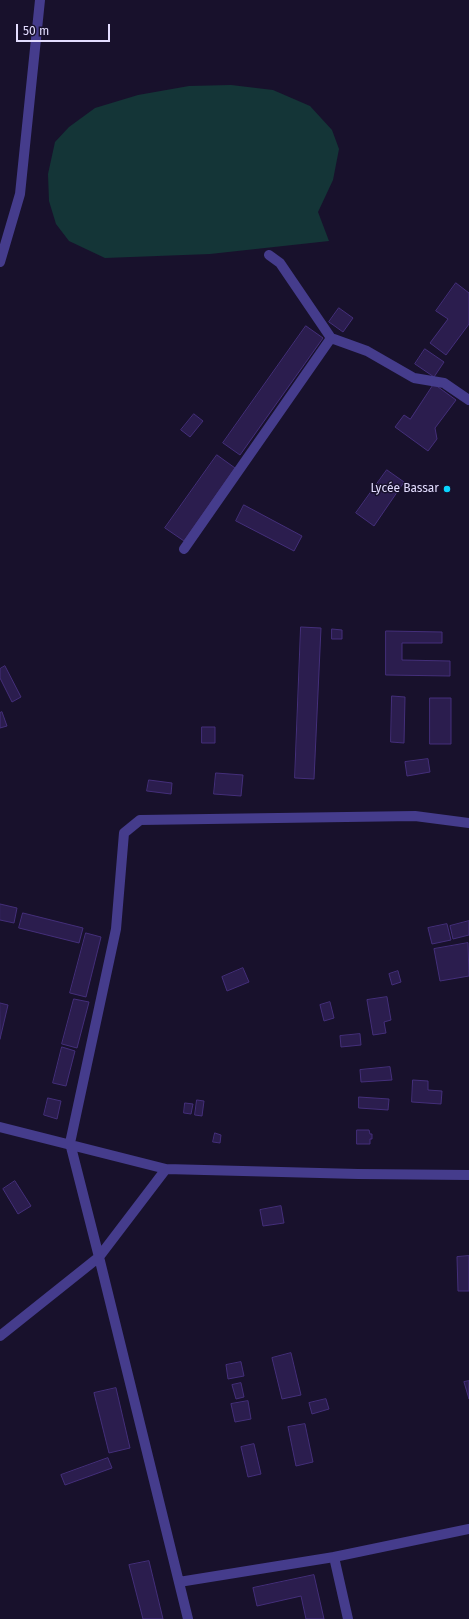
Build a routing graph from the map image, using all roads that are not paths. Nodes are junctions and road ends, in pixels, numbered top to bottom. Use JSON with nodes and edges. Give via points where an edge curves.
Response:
{"nodes":[{"id":1,"x":40,"y":0,"type":"edge"},
{"id":2,"x":269,"y":255,"type":"dead end"},
{"id":3,"x":0,"y":262,"type":"edge"},
{"id":4,"x":331,"y":338,"type":"junction"},
{"id":5,"x":469,"y":400,"type":"edge"},
{"id":6,"x":184,"y":549,"type":"dead end"},
{"id":7,"x":469,"y":823,"type":"edge"},
{"id":8,"x":0,"y":1127,"type":"edge"},
{"id":9,"x":70,"y":1143,"type":"junction"},
{"id":10,"x":166,"y":1169,"type":"junction"},
{"id":11,"x":469,"y":1175,"type":"edge"},
{"id":12,"x":99,"y":1257,"type":"junction"},
{"id":13,"x":0,"y":1336,"type":"edge"},
{"id":14,"x":469,"y":1529,"type":"edge"},
{"id":15,"x":334,"y":1557,"type":"junction"},
{"id":16,"x":179,"y":1582,"type":"junction"},
{"id":17,"x":188,"y":1619,"type":"edge"},
{"id":18,"x":348,"y":1619,"type":"edge"}],
"edges":[{"from":1,"to":3,"type":"street","via":[[20,194]]},
{"from":2,"to":4,"type":"street","via":[[280,263]]},
{"from":4,"to":5,"type":"street","via":[[367,351],[414,378],[444,383]]},
{"from":4,"to":6,"type":"street"},
{"from":7,"to":9,"type":"street","via":[[415,816],[140,820],[124,833],[116,929]]},
{"from":8,"to":9,"type":"street"},
{"from":9,"to":10,"type":"street"},
{"from":9,"to":12,"type":"street"},
{"from":10,"to":11,"type":"street"},
{"from":10,"to":12,"type":"street"},
{"from":12,"to":13,"type":"street"},
{"from":12,"to":16,"type":"street"},
{"from":14,"to":15,"type":"street"},
{"from":15,"to":16,"type":"street"},
{"from":15,"to":18,"type":"street"},
{"from":16,"to":17,"type":"street"}]}
